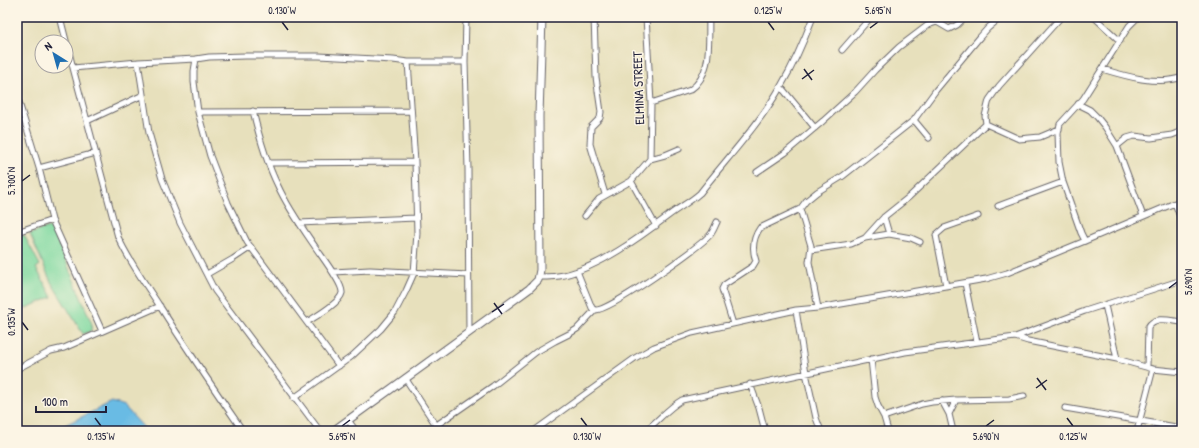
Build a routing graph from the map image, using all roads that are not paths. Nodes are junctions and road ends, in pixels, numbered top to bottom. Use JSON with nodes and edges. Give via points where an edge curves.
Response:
{"nodes":[{"id":1,"x":60,"y":17,"type":"edge"},
{"id":2,"x":466,"y":17,"type":"edge"},
{"id":3,"x":542,"y":17,"type":"edge"},
{"id":4,"x":594,"y":17,"type":"edge"},
{"id":5,"x":646,"y":17,"type":"edge"},
{"id":6,"x":709,"y":17,"type":"edge"},
{"id":7,"x":813,"y":17,"type":"edge"},
{"id":8,"x":871,"y":17,"type":"edge"},
{"id":9,"x":965,"y":17,"type":"edge"},
{"id":10,"x":1001,"y":17,"type":"edge"},
{"id":11,"x":1061,"y":17,"type":"edge"},
{"id":12,"x":1094,"y":17,"type":"edge"},
{"id":13,"x":1138,"y":17,"type":"edge"},
{"id":14,"x":64,"y":34,"type":"edge"},
{"id":15,"x":1120,"y":41,"type":"junction"},
{"id":16,"x":842,"y":50,"type":"dead end"},
{"id":17,"x":196,"y":59,"type":"junction"},
{"id":18,"x":138,"y":62,"type":"junction"},
{"id":19,"x":408,"y":62,"type":"junction"},
{"id":20,"x":465,"y":62,"type":"junction"},
{"id":21,"x":74,"y":68,"type":"edge"},
{"id":22,"x":1102,"y":69,"type":"junction"},
{"id":23,"x":74,"y":74,"type":"edge"},
{"id":24,"x":1182,"y":77,"type":"edge"},
{"id":25,"x":781,"y":87,"type":"junction"},
{"id":26,"x":143,"y":95,"type":"junction"},
{"id":27,"x":17,"y":96,"type":"edge"},
{"id":28,"x":651,"y":103,"type":"junction"},
{"id":29,"x":1078,"y":104,"type":"junction"},
{"id":30,"x":253,"y":110,"type":"junction"},
{"id":31,"x":410,"y":111,"type":"junction"},
{"id":32,"x":198,"y":112,"type":"junction"},
{"id":33,"x":914,"y":120,"type":"junction"},
{"id":34,"x":87,"y":121,"type":"junction"},
{"id":35,"x":986,"y":124,"type":"junction"},
{"id":36,"x":815,"y":128,"type":"junction"},
{"id":37,"x":1059,"y":130,"type":"junction"},
{"id":38,"x":1182,"y":131,"type":"edge"},
{"id":39,"x":928,"y":138,"type":"dead end"},
{"id":40,"x":1117,"y":146,"type":"junction"},
{"id":41,"x":679,"y":149,"type":"dead end"},
{"id":42,"x":96,"y":153,"type":"junction"},
{"id":43,"x":650,"y":159,"type":"junction"},
{"id":44,"x":415,"y":162,"type":"junction"},
{"id":45,"x":269,"y":163,"type":"junction"},
{"id":46,"x":39,"y":168,"type":"junction"},
{"id":47,"x":757,"y":172,"type":"dead end"},
{"id":48,"x":631,"y":180,"type":"junction"},
{"id":49,"x":1062,"y":182,"type":"junction"},
{"id":50,"x":605,"y":194,"type":"junction"},
{"id":51,"x":1182,"y":200,"type":"edge"},
{"id":52,"x":1175,"y":203,"type":"junction"},
{"id":53,"x":998,"y":206,"type":"dead end"},
{"id":54,"x":800,"y":209,"type":"junction"},
{"id":55,"x":585,"y":216,"type":"dead end"},
{"id":56,"x":978,"y":216,"type":"dead end"},
{"id":57,"x":1143,"y":216,"type":"junction"},
{"id":58,"x":884,"y":217,"type":"junction"},
{"id":59,"x":416,"y":218,"type":"junction"},
{"id":60,"x":52,"y":220,"type":"junction"},
{"id":61,"x":299,"y":222,"type":"junction"},
{"id":62,"x":717,"y":222,"type":"dead end"},
{"id":63,"x":1182,"y":222,"type":"edge"},
{"id":64,"x":656,"y":226,"type":"junction"},
{"id":65,"x":17,"y":232,"type":"edge"},
{"id":66,"x":889,"y":234,"type":"junction"},
{"id":67,"x":865,"y":238,"type":"junction"},
{"id":68,"x":1086,"y":241,"type":"junction"},
{"id":69,"x":920,"y":242,"type":"dead end"},
{"id":70,"x":251,"y":247,"type":"junction"},
{"id":71,"x":811,"y":250,"type":"junction"},
{"id":72,"x":577,"y":271,"type":"junction"},
{"id":73,"x":333,"y":272,"type":"junction"},
{"id":74,"x":414,"y":273,"type":"junction"},
{"id":75,"x":207,"y":274,"type":"junction"},
{"id":76,"x":468,"y":275,"type":"junction"},
{"id":77,"x":539,"y":277,"type":"junction"},
{"id":78,"x":1182,"y":280,"type":"edge"},
{"id":79,"x":965,"y":283,"type":"junction"},
{"id":80,"x":946,"y":286,"type":"junction"},
{"id":81,"x":1105,"y":305,"type":"junction"},
{"id":82,"x":160,"y":306,"type":"junction"},
{"id":83,"x":818,"y":308,"type":"junction"},
{"id":84,"x":595,"y":310,"type":"junction"},
{"id":85,"x":796,"y":310,"type":"junction"},
{"id":86,"x":307,"y":322,"type":"junction"},
{"id":87,"x":1182,"y":322,"type":"edge"},
{"id":88,"x":733,"y":324,"type":"junction"},
{"id":89,"x":102,"y":331,"type":"junction"},
{"id":90,"x":469,"y":332,"type":"junction"},
{"id":91,"x":1015,"y":337,"type":"junction"},
{"id":92,"x":977,"y":342,"type":"junction"},
{"id":93,"x":871,"y":359,"type":"junction"},
{"id":94,"x":1117,"y":359,"type":"junction"},
{"id":95,"x":339,"y":366,"type":"junction"},
{"id":96,"x":1146,"y":367,"type":"junction"},
{"id":97,"x":17,"y":369,"type":"edge"},
{"id":98,"x":1153,"y":369,"type":"junction"},
{"id":99,"x":1182,"y":372,"type":"edge"},
{"id":100,"x":806,"y":373,"type":"junction"},
{"id":101,"x":405,"y":378,"type":"junction"},
{"id":102,"x":750,"y":384,"type":"junction"},
{"id":103,"x":1024,"y":396,"type":"dead end"},
{"id":104,"x":294,"y":398,"type":"junction"},
{"id":105,"x":956,"y":400,"type":"junction"},
{"id":106,"x":942,"y":401,"type":"junction"},
{"id":107,"x":1065,"y":408,"type":"dead end"},
{"id":108,"x":949,"y":414,"type":"junction"},
{"id":109,"x":884,"y":416,"type":"junction"},
{"id":110,"x":348,"y":420,"type":"junction"},
{"id":111,"x":1139,"y":420,"type":"junction"},
{"id":112,"x":436,"y":425,"type":"junction"},
{"id":113,"x":1182,"y":428,"type":"edge"},
{"id":114,"x":988,"y":430,"type":"dead end"},
{"id":115,"x":243,"y":431,"type":"edge"},
{"id":116,"x":320,"y":431,"type":"edge"},
{"id":117,"x":333,"y":431,"type":"edge"},
{"id":118,"x":356,"y":431,"type":"edge"},
{"id":119,"x":428,"y":431,"type":"edge"},
{"id":120,"x":534,"y":431,"type":"edge"},
{"id":121,"x":645,"y":431,"type":"edge"},
{"id":122,"x":765,"y":431,"type":"edge"},
{"id":123,"x":821,"y":431,"type":"edge"},
{"id":124,"x":888,"y":431,"type":"edge"},
{"id":125,"x":953,"y":431,"type":"edge"},
{"id":126,"x":974,"y":431,"type":"edge"},
{"id":127,"x":1137,"y":431,"type":"edge"}],
"edges":[{"from":1,"to":14,"type":"street"},
{"from":2,"to":20,"type":"street"},
{"from":3,"to":77,"type":"street"},
{"from":4,"to":50,"type":"street","via":[[595,62],[601,112],[600,118],[591,127],[590,144]]},
{"from":5,"to":28,"type":"street","name":"ELMINA STREET"},
{"from":6,"to":28,"type":"street","via":[[707,64],[701,80],[690,90]]},
{"from":7,"to":25,"type":"street"},
{"from":8,"to":16,"type":"street"},
{"from":9,"to":36,"type":"street","via":[[949,29],[939,22],[928,25],[887,57],[855,92]]},
{"from":10,"to":33,"type":"street","via":[[988,28]]},
{"from":11,"to":35,"type":"street","via":[[998,86],[989,100]]},
{"from":12,"to":15,"type":"street"},
{"from":13,"to":15,"type":"street"},
{"from":15,"to":22,"type":"street"},
{"from":17,"to":18,"type":"street"},
{"from":17,"to":19,"type":"street","via":[[319,56]]},
{"from":17,"to":32,"type":"street","via":[[194,82]]},
{"from":18,"to":21,"type":"street"},
{"from":18,"to":26,"type":"street"},
{"from":19,"to":20,"type":"street"},
{"from":19,"to":31,"type":"street"},
{"from":20,"to":76,"type":"street"},
{"from":22,"to":24,"type":"street","via":[[1136,78],[1163,80]]},
{"from":22,"to":29,"type":"street"},
{"from":23,"to":34,"type":"street"},
{"from":25,"to":36,"type":"street"},
{"from":25,"to":64,"type":"street","via":[[750,132],[700,193]]},
{"from":26,"to":34,"type":"street"},
{"from":26,"to":75,"type":"street","via":[[149,133],[162,179],[180,223]]},
{"from":27,"to":46,"type":"street"},
{"from":28,"to":43,"type":"street","name":"ELMINA STREET"},
{"from":29,"to":37,"type":"street","via":[[1060,124]]},
{"from":29,"to":40,"type":"street","via":[[1097,117]]},
{"from":30,"to":31,"type":"street"},
{"from":30,"to":32,"type":"street"},
{"from":30,"to":45,"type":"street"},
{"from":31,"to":44,"type":"street"},
{"from":32,"to":70,"type":"street","via":[[210,156],[228,203]]},
{"from":33,"to":39,"type":"street"},
{"from":33,"to":54,"type":"street","via":[[843,176],[817,192]]},
{"from":34,"to":42,"type":"street"},
{"from":35,"to":37,"type":"street","via":[[1019,139],[1040,137]]},
{"from":35,"to":58,"type":"street","via":[[909,197]]},
{"from":36,"to":47,"type":"street"},
{"from":37,"to":49,"type":"street"},
{"from":38,"to":40,"type":"street","via":[[1151,138],[1134,136],[1126,138]]},
{"from":40,"to":57,"type":"street"},
{"from":41,"to":43,"type":"street"},
{"from":42,"to":46,"type":"street"},
{"from":42,"to":82,"type":"street","via":[[118,237]]},
{"from":43,"to":48,"type":"street"},
{"from":44,"to":45,"type":"street"},
{"from":44,"to":59,"type":"street"},
{"from":45,"to":61,"type":"street","via":[[277,185]]},
{"from":46,"to":60,"type":"street"},
{"from":48,"to":50,"type":"street"},
{"from":48,"to":64,"type":"street"},
{"from":49,"to":53,"type":"street"},
{"from":49,"to":68,"type":"street"},
{"from":50,"to":55,"type":"street"},
{"from":51,"to":52,"type":"street"},
{"from":52,"to":57,"type":"street"},
{"from":52,"to":63,"type":"street"},
{"from":54,"to":71,"type":"street"},
{"from":54,"to":88,"type":"street","via":[[760,228],[754,244],[756,261],[753,266],[722,289]]},
{"from":56,"to":80,"type":"street","via":[[944,228],[936,235]]},
{"from":57,"to":68,"type":"street"},
{"from":58,"to":66,"type":"street"},
{"from":58,"to":67,"type":"street"},
{"from":59,"to":61,"type":"street"},
{"from":59,"to":74,"type":"street"},
{"from":60,"to":65,"type":"street"},
{"from":60,"to":89,"type":"street"},
{"from":61,"to":73,"type":"street"},
{"from":62,"to":84,"type":"street","via":[[711,234],[674,264],[618,301],[599,311]]},
{"from":64,"to":72,"type":"street","via":[[592,265]]},
{"from":66,"to":67,"type":"street"},
{"from":66,"to":69,"type":"street"},
{"from":67,"to":71,"type":"street","via":[[851,244]]},
{"from":68,"to":79,"type":"street","via":[[1007,272]]},
{"from":70,"to":75,"type":"street"},
{"from":70,"to":86,"type":"street"},
{"from":71,"to":83,"type":"street","via":[[809,262]]},
{"from":72,"to":77,"type":"street","via":[[562,276]]},
{"from":72,"to":84,"type":"street"},
{"from":73,"to":74,"type":"street","via":[[370,270]]},
{"from":73,"to":86,"type":"street","via":[[342,290],[340,298]]},
{"from":74,"to":76,"type":"street"},
{"from":74,"to":95,"type":"street","via":[[406,292],[390,317],[366,344]]},
{"from":75,"to":104,"type":"street","via":[[216,291]]},
{"from":76,"to":90,"type":"street"},
{"from":77,"to":90,"type":"street","via":[[529,289]]},
{"from":78,"to":81,"type":"street"},
{"from":79,"to":80,"type":"street"},
{"from":79,"to":92,"type":"street"},
{"from":80,"to":83,"type":"street"},
{"from":81,"to":91,"type":"street"},
{"from":81,"to":94,"type":"street"},
{"from":82,"to":89,"type":"street"},
{"from":82,"to":115,"type":"street"},
{"from":83,"to":85,"type":"street"},
{"from":84,"to":112,"type":"street","via":[[577,329],[536,352],[493,386]]},
{"from":85,"to":88,"type":"street"},
{"from":85,"to":100,"type":"street"},
{"from":86,"to":95,"type":"street"},
{"from":87,"to":96,"type":"street","via":[[1151,322],[1148,327]]},
{"from":88,"to":120,"type":"street","via":[[692,333],[654,347]]},
{"from":89,"to":97,"type":"street","via":[[51,351]]},
{"from":90,"to":101,"type":"street"},
{"from":91,"to":92,"type":"street"},
{"from":91,"to":94,"type":"street"},
{"from":92,"to":93,"type":"street"},
{"from":93,"to":100,"type":"street"},
{"from":93,"to":109,"type":"street","via":[[875,397]]},
{"from":94,"to":96,"type":"street"},
{"from":95,"to":104,"type":"street"},
{"from":96,"to":98,"type":"street"},
{"from":98,"to":99,"type":"street"},
{"from":98,"to":111,"type":"street"},
{"from":100,"to":102,"type":"street"},
{"from":100,"to":123,"type":"street"},
{"from":101,"to":110,"type":"street"},
{"from":101,"to":112,"type":"street"},
{"from":102,"to":121,"type":"street","via":[[682,400]]},
{"from":102,"to":122,"type":"street"},
{"from":103,"to":105,"type":"street","via":[[1009,399]]},
{"from":104,"to":116,"type":"street"},
{"from":105,"to":106,"type":"street"},
{"from":105,"to":108,"type":"street"},
{"from":106,"to":108,"type":"street"},
{"from":106,"to":109,"type":"street","via":[[922,404]]},
{"from":107,"to":111,"type":"street"},
{"from":108,"to":125,"type":"street"},
{"from":109,"to":124,"type":"street"},
{"from":110,"to":117,"type":"street"},
{"from":110,"to":118,"type":"street"},
{"from":111,"to":113,"type":"street"},
{"from":111,"to":127,"type":"street"},
{"from":112,"to":119,"type":"street"},
{"from":114,"to":126,"type":"street"}]}
